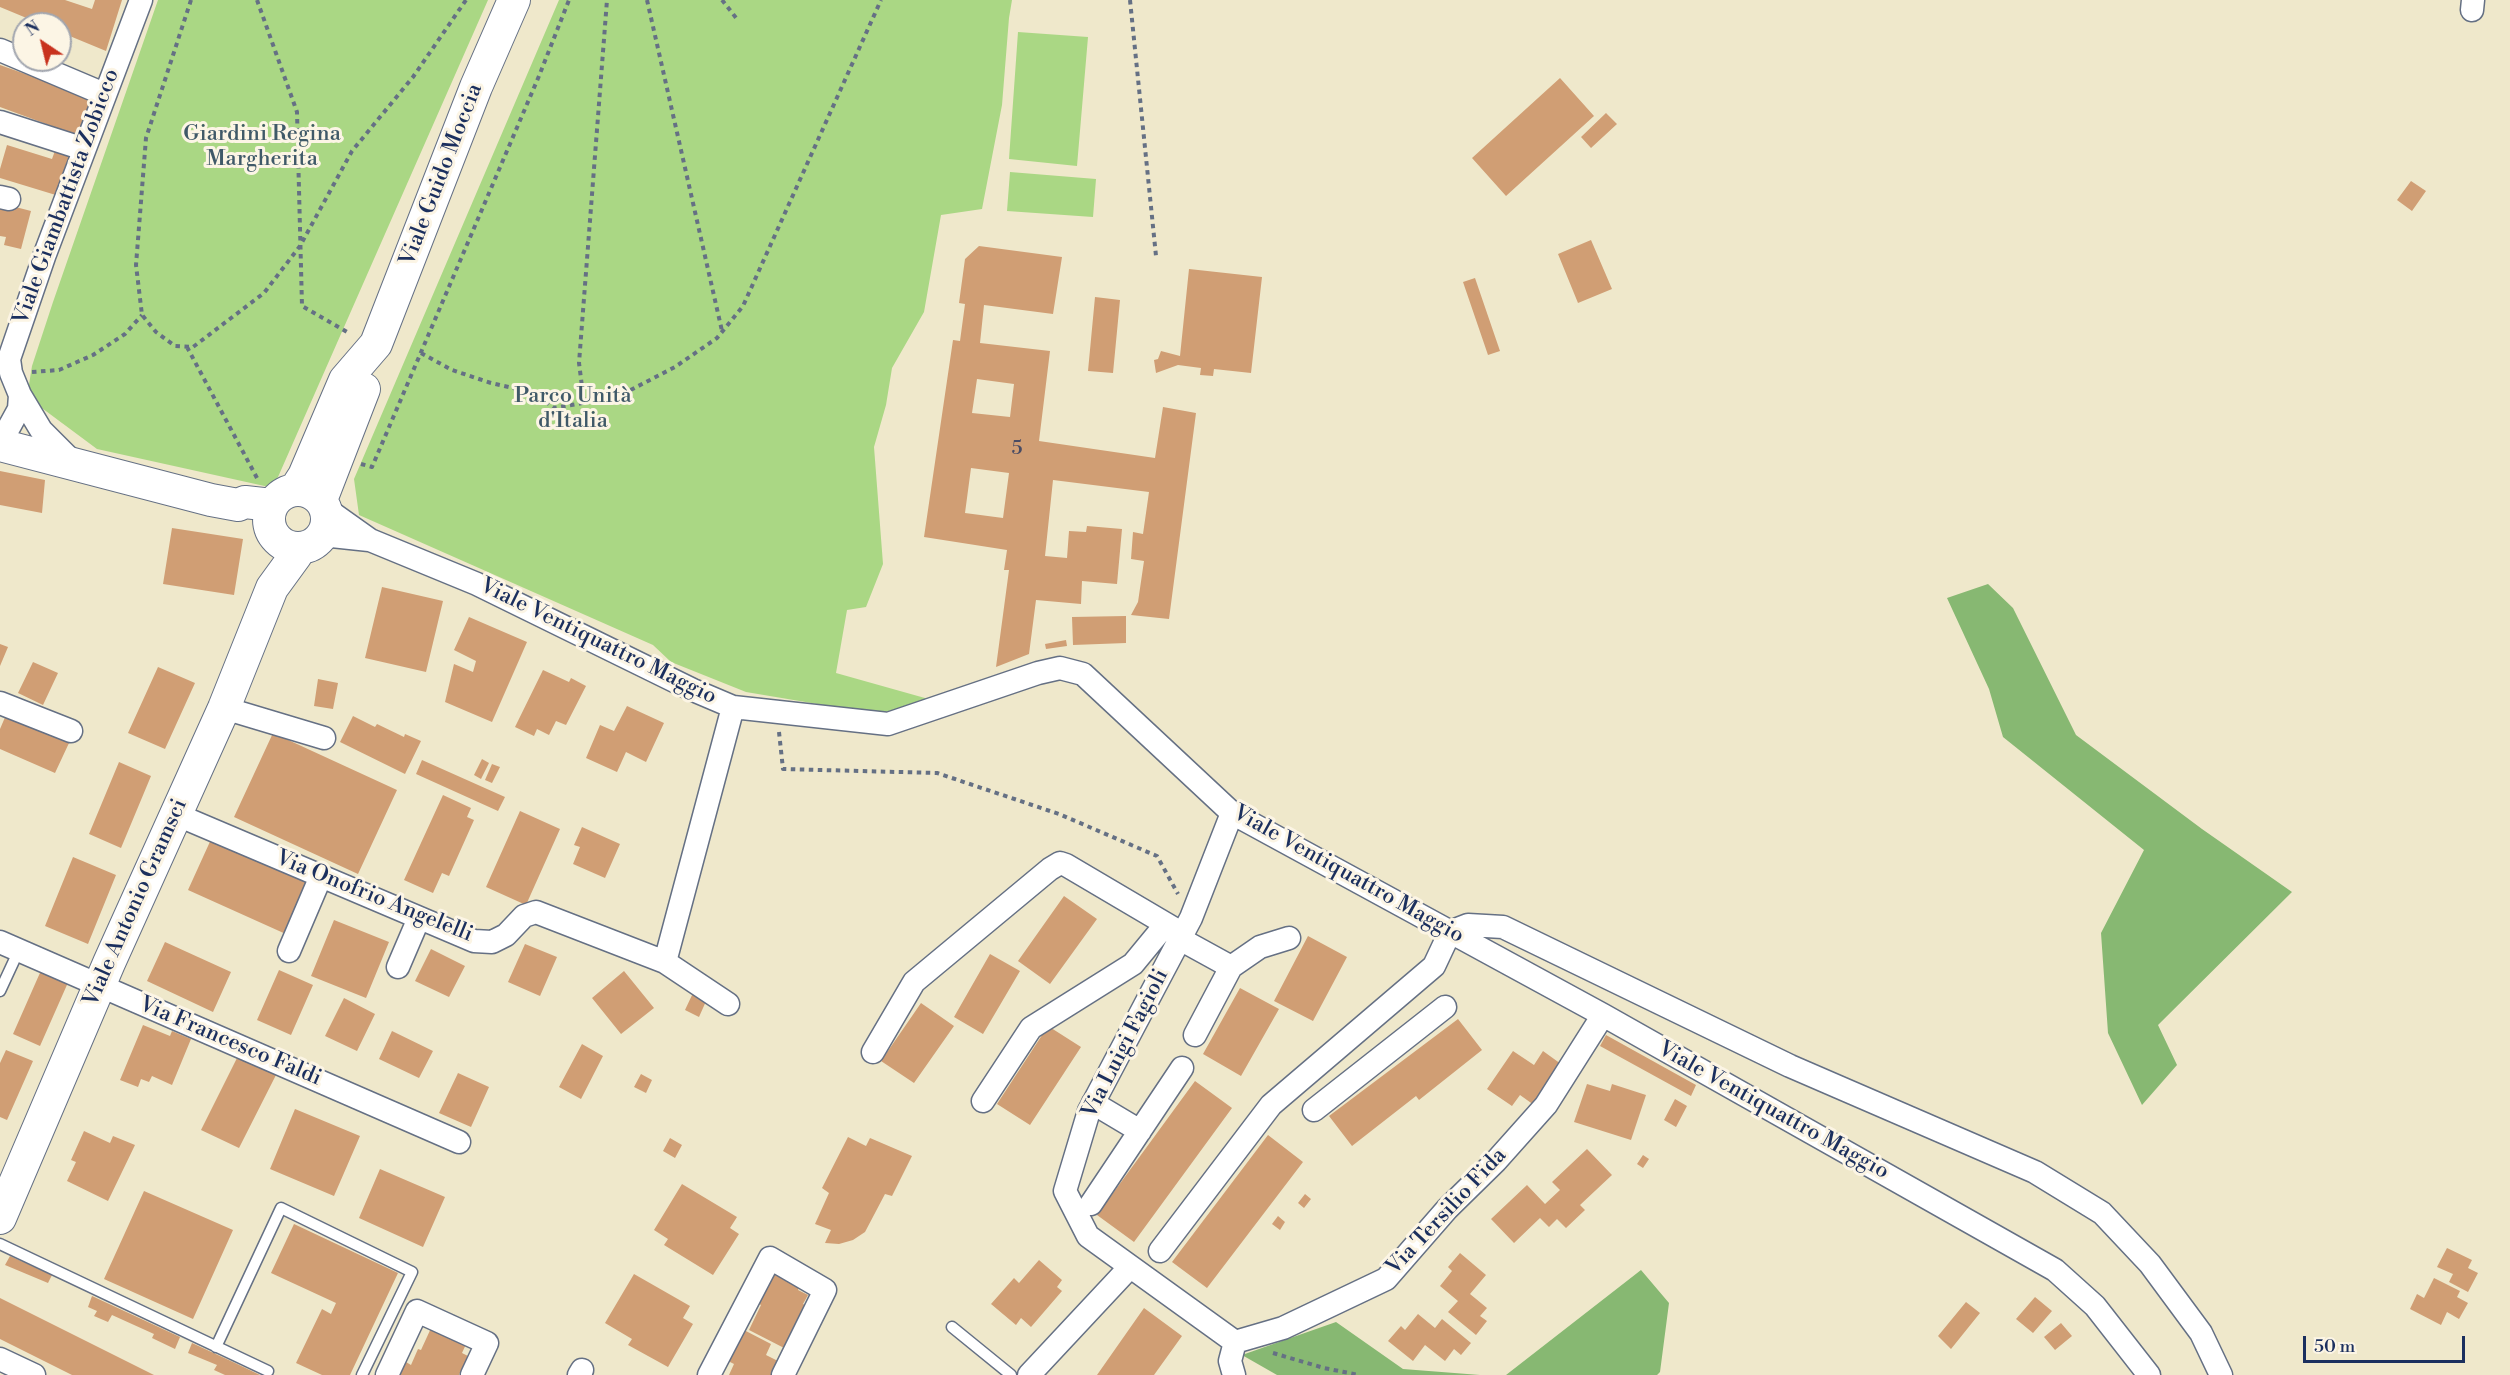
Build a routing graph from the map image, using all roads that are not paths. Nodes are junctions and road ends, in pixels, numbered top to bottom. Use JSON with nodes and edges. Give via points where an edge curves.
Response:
{"nodes":[{"id":1,"x":141,"y":0,"type":"edge"},
{"id":2,"x":514,"y":0,"type":"edge"},
{"id":3,"x":0,"y":50,"type":"edge"},
{"id":4,"x":104,"y":94,"type":"junction"},
{"id":5,"x":0,"y":122,"type":"edge"},
{"id":6,"x":84,"y":149,"type":"junction"},
{"id":7,"x":20,"y":395,"type":"junction"},
{"id":8,"x":0,"y":435,"type":"edge"},
{"id":9,"x":0,"y":445,"type":"edge"},
{"id":10,"x":76,"y":465,"type":"junction"},
{"id":11,"x":293,"y":514,"type":"junction"},
{"id":12,"x":0,"y":703,"type":"edge"},
{"id":13,"x":733,"y":707,"type":"junction"},
{"id":14,"x":224,"y":708,"type":"junction"},
{"id":15,"x":71,"y":731,"type":"dead end"},
{"id":16,"x":324,"y":738,"type":"dead end"},
{"id":17,"x":1232,"y":813,"type":"junction"},
{"id":18,"x":176,"y":814,"type":"junction"},
{"id":19,"x":321,"y":876,"type":"junction"},
{"id":20,"x":419,"y":918,"type":"junction"},
{"id":21,"x":1180,"y":929,"type":"junction"},
{"id":22,"x":1450,"y":932,"type":"junction"},
{"id":23,"x":1289,"y":938,"type":"dead end"},
{"id":24,"x":10,"y":946,"type":"edge"},
{"id":25,"x":289,"y":951,"type":"dead end"},
{"id":26,"x":665,"y":962,"type":"junction"},
{"id":27,"x":398,"y":967,"type":"dead end"},
{"id":28,"x":1231,"y":967,"type":"junction"},
{"id":29,"x":99,"y":985,"type":"junction"},
{"id":30,"x":0,"y":991,"type":"edge"},
{"id":31,"x":728,"y":1004,"type":"dead end"},
{"id":32,"x":1445,"y":1007,"type":"dead end"},
{"id":33,"x":1603,"y":1015,"type":"junction"},
{"id":34,"x":1195,"y":1035,"type":"dead end"},
{"id":35,"x":873,"y":1052,"type":"dead end"},
{"id":36,"x":1331,"y":1054,"type":"junction"},
{"id":37,"x":1182,"y":1068,"type":"dead end"},
{"id":38,"x":1352,"y":1080,"type":"junction"},
{"id":39,"x":983,"y":1101,"type":"dead end"},
{"id":40,"x":1093,"y":1103,"type":"junction"},
{"id":41,"x":1314,"y":1110,"type":"dead end"},
{"id":42,"x":1140,"y":1131,"type":"junction"},
{"id":43,"x":459,"y":1142,"type":"dead end"},
{"id":44,"x":1091,"y":1204,"type":"dead end"},
{"id":45,"x":0,"y":1218,"type":"edge"},
{"id":46,"x":0,"y":1244,"type":"edge"},
{"id":47,"x":1160,"y":1251,"type":"dead end"},
{"id":48,"x":1131,"y":1267,"type":"junction"},
{"id":49,"x":952,"y":1327,"type":"dead end"},
{"id":50,"x":1235,"y":1342,"type":"junction"},
{"id":51,"x":216,"y":1347,"type":"junction"},
{"id":52,"x":0,"y":1359,"type":"edge"},
{"id":53,"x":268,"y":1371,"type":"dead end"},
{"id":54,"x":34,"y":1375,"type":"edge"},
{"id":55,"x":362,"y":1375,"type":"edge"},
{"id":56,"x":387,"y":1375,"type":"edge"},
{"id":57,"x":472,"y":1375,"type":"edge"},
{"id":58,"x":709,"y":1375,"type":"edge"},
{"id":59,"x":783,"y":1375,"type":"edge"},
{"id":60,"x":1011,"y":1375,"type":"edge"},
{"id":61,"x":1029,"y":1375,"type":"edge"},
{"id":62,"x":1234,"y":1375,"type":"edge"},
{"id":63,"x":2149,"y":1375,"type":"edge"},
{"id":64,"x":2221,"y":1375,"type":"edge"}],
"edges":[{"from":1,"to":4,"type":"street","name":"Viale Giambattista Zobicco"},
{"from":2,"to":11,"type":"main road","name":"Viale Guido Moccia","via":[[360,342],[369,375]]},
{"from":3,"to":4,"type":"street"},
{"from":4,"to":6,"type":"street","name":"Viale Giambattista Zobicco"},
{"from":5,"to":6,"type":"street"},
{"from":6,"to":7,"type":"street","name":"Viale Giambattista Zobicco","via":[[9,359]]},
{"from":7,"to":8,"type":"street","via":[[19,409],[7,431]]},
{"from":7,"to":10,"type":"street","name":"Viale Giambattista Zobicco","via":[[41,430]]},
{"from":9,"to":10,"type":"main road","name":"Viale Ventiquattro Maggio"},
{"from":10,"to":11,"type":"main road","name":"Viale Ventiquattro Maggio","via":[[238,505],[242,512]]},
{"from":11,"to":13,"type":"street","name":"Viale Ventiquattro Maggio","via":[[370,540],[477,584]]},
{"from":11,"to":14,"type":"main road","name":"Viale Antonio Gramsci","via":[[273,566],[272,588]]},
{"from":12,"to":15,"type":"street"},
{"from":13,"to":17,"type":"street","name":"Viale Ventiquattro Maggio","via":[[888,724],[1060,668],[1083,674]]},
{"from":13,"to":26,"type":"street"},
{"from":14,"to":16,"type":"street"},
{"from":14,"to":18,"type":"main road","name":"Viale Antonio Gramsci"},
{"from":17,"to":21,"type":"street","name":"Via Luigi Fagioli"},
{"from":17,"to":22,"type":"street","name":"Viale Ventiquattro Maggio"},
{"from":18,"to":19,"type":"street","name":"Via Onofrio Angelelli"},
{"from":18,"to":29,"type":"main road","name":"Viale Antonio Gramsci"},
{"from":19,"to":20,"type":"street","name":"Via Onofrio Angelelli"},
{"from":19,"to":25,"type":"street"},
{"from":20,"to":26,"type":"street","name":"Via Onofrio Angelelli","via":[[474,942],[492,942],[506,935],[524,916],[536,912]]},
{"from":20,"to":27,"type":"street"},
{"from":21,"to":28,"type":"street"},
{"from":21,"to":35,"type":"street","via":[[1060,863],[914,982]]},
{"from":21,"to":39,"type":"street","via":[[1133,964],[1031,1028]]},
{"from":21,"to":40,"type":"street","name":"Via Luigi Fagioli"},
{"from":22,"to":33,"type":"street","name":"Viale Ventiquattro Maggio"},
{"from":22,"to":36,"type":"street","via":[[1434,966]]},
{"from":22,"to":64,"type":"street","via":[[1468,925],[1503,927],[1790,1066],[2035,1172],[2102,1213],[2150,1263],[2200,1333]]},
{"from":23,"to":28,"type":"street","via":[[1260,947]]},
{"from":24,"to":29,"type":"street","name":"Via Francesco Faldi"},
{"from":24,"to":30,"type":"lane"},
{"from":26,"to":31,"type":"street","name":"Via Onofrio Angelelli"},
{"from":28,"to":34,"type":"street"},
{"from":29,"to":43,"type":"street","name":"Via Francesco Faldi"},
{"from":29,"to":45,"type":"main road","name":"Viale Antonio Gramsci"},
{"from":32,"to":38,"type":"street"},
{"from":33,"to":50,"type":"street","name":"Via Tersilio Fida","via":[[1546,1105],[1386,1279],[1283,1328]]},
{"from":33,"to":63,"type":"street","name":"Viale Ventiquattro Maggio","via":[[2055,1270],[2095,1306]]},
{"from":36,"to":38,"type":"street"},
{"from":36,"to":47,"type":"street","via":[[1271,1105]]},
{"from":37,"to":42,"type":"street"},
{"from":38,"to":41,"type":"street"},
{"from":40,"to":42,"type":"street"},
{"from":40,"to":48,"type":"street","name":"Via Luigi Fagioli","via":[[1065,1191],[1088,1236]]},
{"from":42,"to":44,"type":"street"},
{"from":46,"to":51,"type":"lane"},
{"from":48,"to":50,"type":"street","name":"Via Luigi Fagioli"},
{"from":48,"to":61,"type":"street"},
{"from":49,"to":60,"type":"lane"},
{"from":50,"to":62,"type":"street","via":[[1230,1361]]},
{"from":51,"to":53,"type":"lane"},
{"from":51,"to":55,"type":"lane","via":[[281,1208],[412,1272]]},
{"from":52,"to":54,"type":"street"},
{"from":56,"to":57,"type":"street","via":[[417,1311],[487,1343]]},
{"from":58,"to":59,"type":"street","via":[[770,1258],[825,1290]]}]}
